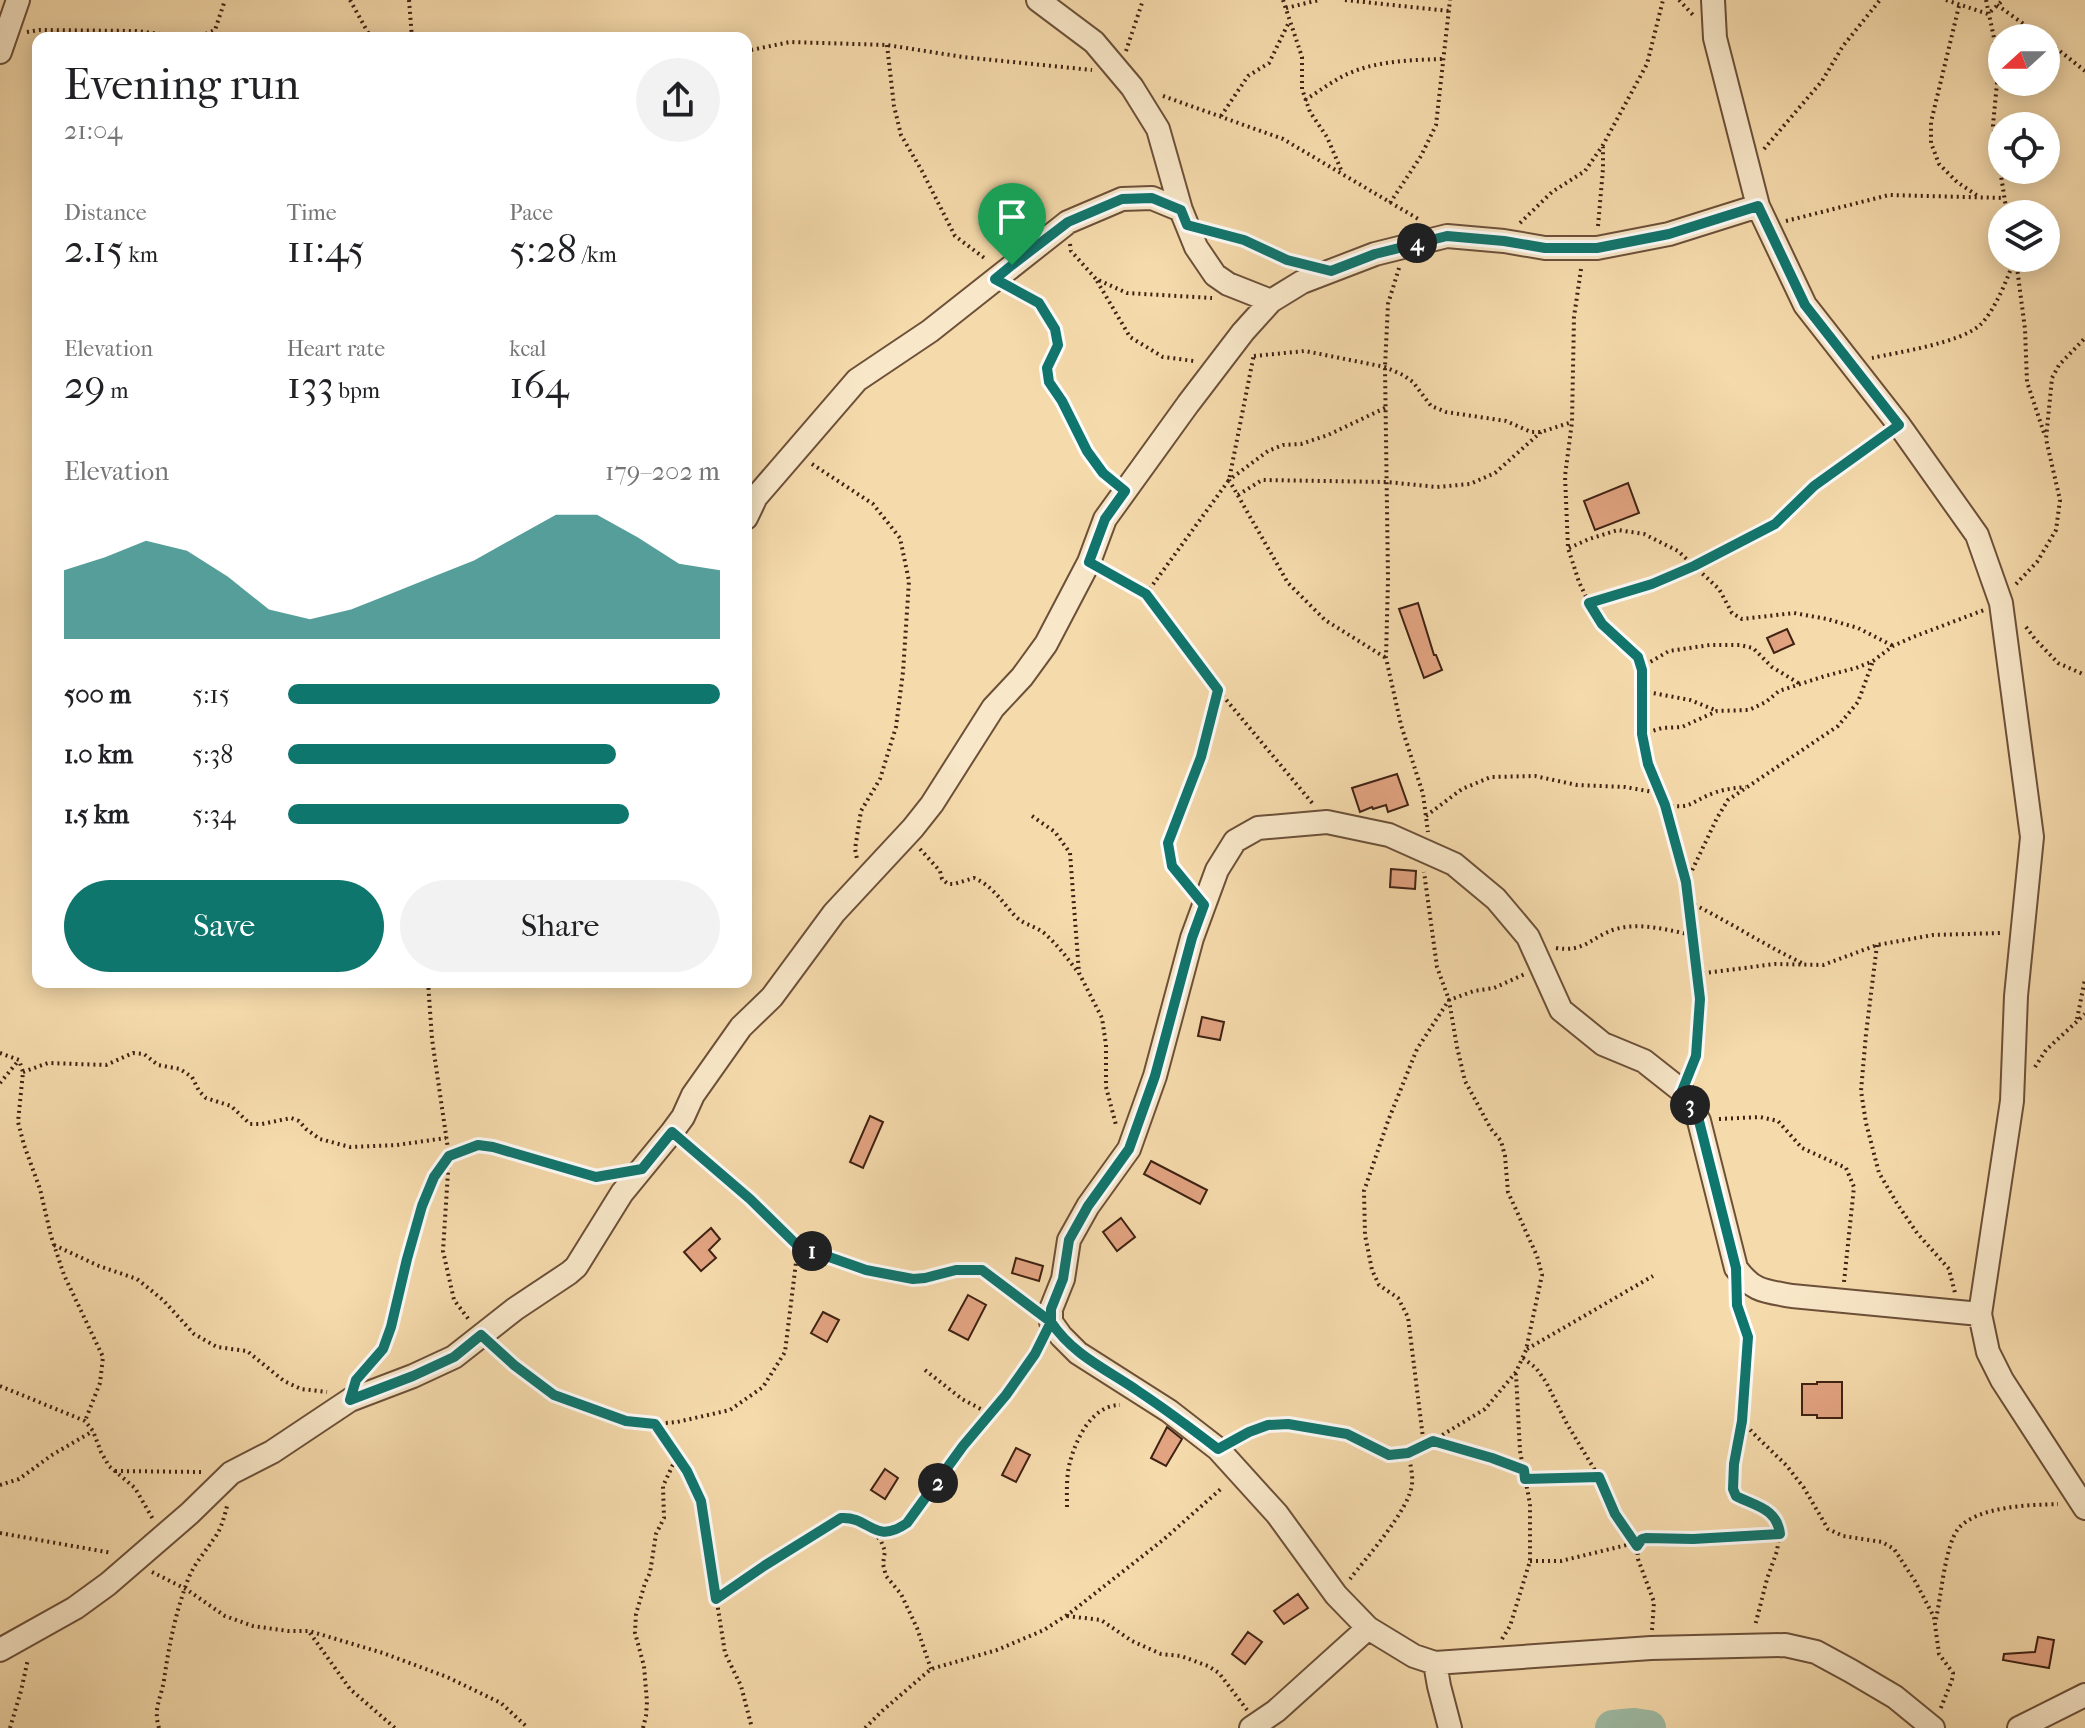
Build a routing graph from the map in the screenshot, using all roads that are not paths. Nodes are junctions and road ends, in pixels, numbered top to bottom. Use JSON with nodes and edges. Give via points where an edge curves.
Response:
{"nodes":[{"id":1,"x":18,"y":0,"type":"edge"},
{"id":2,"x":1038,"y":0,"type":"edge"},
{"id":3,"x":1713,"y":0,"type":"edge"},
{"id":4,"x":3,"y":44,"type":"edge"},
{"id":5,"x":1763,"y":216,"type":"junction"},
{"id":6,"x":1184,"y":217,"type":"junction"},
{"id":7,"x":1265,"y":307,"type":"junction"},
{"id":8,"x":752,"y":505,"type":"edge"},
{"id":9,"x":1969,"y":1312,"type":"junction"},
{"id":10,"x":2083,"y":1505,"type":"edge"},
{"id":11,"x":1368,"y":1628,"type":"junction"},
{"id":12,"x":0,"y":1650,"type":"edge"},
{"id":13,"x":1435,"y":1663,"type":"junction"},
{"id":14,"x":2085,"y":1695,"type":"edge"},
{"id":15,"x":1935,"y":1722,"type":"edge"},
{"id":16,"x":1255,"y":1726,"type":"edge"},
{"id":17,"x":1450,"y":1728,"type":"edge"},
{"id":18,"x":2019,"y":1728,"type":"edge"}],
"edges":[{"from":1,"to":4,"type":"street"},
{"from":2,"to":6,"type":"street","via":[[1094,42],[1158,129]]},
{"from":3,"to":5,"type":"street","via":[[1715,38]]},
{"from":5,"to":7,"type":"street","via":[[1590,248],[1447,236],[1375,254],[1302,282]]},
{"from":5,"to":9,"type":"street","via":[[1805,305],[1977,535],[2000,600],[2032,837],[2012,1101]]},
{"from":6,"to":7,"type":"street","via":[[1215,275]]},
{"from":6,"to":8,"type":"street","via":[[1152,198],[1122,199],[1068,222],[930,331],[857,380]]},
{"from":7,"to":12,"type":"street","via":[[1105,519],[1046,644],[993,708],[932,804],[834,913],[772,997],[741,1027],[683,1117],[622,1193],[576,1267],[454,1357],[351,1396],[234,1472],[75,1608]]},
{"from":9,"to":10,"type":"street","via":[[2002,1380]]},
{"from":9,"to":11,"type":"street","via":[[1792,1296],[1751,1286],[1736,1268],[1699,1121],[1682,1091],[1644,1061],[1603,1044],[1561,1010],[1528,937],[1496,899],[1454,864],[1389,835],[1327,822],[1258,828],[1235,841],[1217,870],[1129,1149],[1069,1240],[1051,1322],[1078,1353],[1218,1449]]},
{"from":11,"to":13,"type":"street"},
{"from":11,"to":16,"type":"street"},
{"from":13,"to":15,"type":"street","via":[[1785,1645],[1816,1652]]},
{"from":13,"to":17,"type":"street"},
{"from":14,"to":18,"type":"street"}]}
